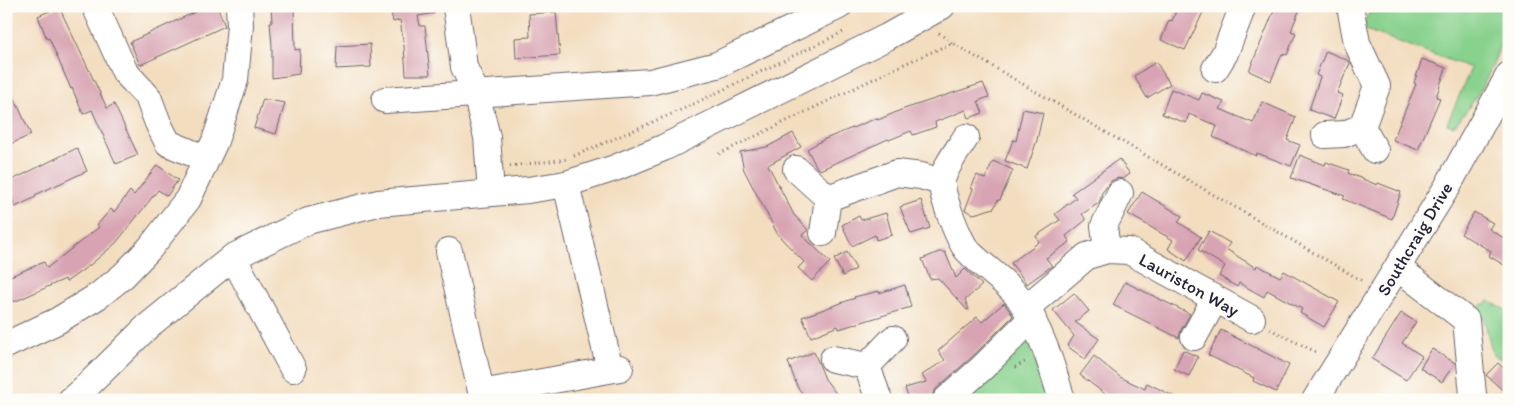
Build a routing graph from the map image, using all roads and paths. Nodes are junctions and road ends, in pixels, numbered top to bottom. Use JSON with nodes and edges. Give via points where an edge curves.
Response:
{"nodes":[{"id":1,"x":95,"y":6,"type":"edge"},
{"id":2,"x":239,"y":6,"type":"edge"},
{"id":3,"x":455,"y":6,"type":"edge"},
{"id":4,"x":942,"y":6,"type":"edge"},
{"id":5,"x":1243,"y":6,"type":"edge"},
{"id":6,"x":1330,"y":6,"type":"edge"},
{"id":7,"x":1335,"y":6,"type":"edge"},
{"id":8,"x":1350,"y":6,"type":"edge"},
{"id":9,"x":844,"y":18,"type":"edge"},
{"id":10,"x":1216,"y":69,"type":"dead end"},
{"id":11,"x":1509,"y":75,"type":"edge"},
{"id":12,"x":476,"y":93,"type":"junction"},
{"id":13,"x":385,"y":100,"type":"dead end"},
{"id":14,"x":1362,"y":127,"type":"junction"},
{"id":15,"x":1325,"y":134,"type":"dead end"},
{"id":16,"x":966,"y":137,"type":"dead end"},
{"id":17,"x":1375,"y":150,"type":"dead end"},
{"id":18,"x":719,"y":154,"type":"dead end"},
{"id":19,"x":206,"y":159,"type":"junction"},
{"id":20,"x":489,"y":167,"type":"junction"},
{"id":21,"x":796,"y":169,"type":"dead end"},
{"id":22,"x":941,"y":182,"type":"junction"},
{"id":23,"x":566,"y":184,"type":"junction"},
{"id":24,"x":491,"y":193,"type":"junction"},
{"id":25,"x":1120,"y":193,"type":"dead end"},
{"id":26,"x":828,"y":198,"type":"junction"},
{"id":27,"x":823,"y":233,"type":"dead end"},
{"id":28,"x":1107,"y":250,"type":"junction"},
{"id":29,"x":450,"y":252,"type":"dead end"},
{"id":30,"x":233,"y":257,"type":"junction"},
{"id":31,"x":1398,"y":268,"type":"junction"},
{"id":32,"x":1382,"y":293,"type":"junction"},
{"id":33,"x":1214,"y":299,"type":"junction"},
{"id":34,"x":1030,"y":314,"type":"junction"},
{"id":35,"x":1252,"y":319,"type":"joint"},
{"id":36,"x":1194,"y":337,"type":"dead end"},
{"id":37,"x":893,"y":339,"type":"dead end"},
{"id":38,"x":6,"y":345,"type":"edge"},
{"id":39,"x":1047,"y":350,"type":"junction"},
{"id":40,"x":833,"y":359,"type":"dead end"},
{"id":41,"x":1338,"y":364,"type":"junction"},
{"id":42,"x":867,"y":366,"type":"junction"},
{"id":43,"x":1014,"y":368,"type":"dead end"},
{"id":44,"x":293,"y":369,"type":"dead end"},
{"id":45,"x":482,"y":396,"type":"edge"},
{"id":46,"x":71,"y":400,"type":"edge"},
{"id":47,"x":879,"y":400,"type":"edge"},
{"id":48,"x":946,"y":400,"type":"edge"},
{"id":49,"x":1062,"y":400,"type":"edge"},
{"id":50,"x":1315,"y":400,"type":"edge"},
{"id":51,"x":1475,"y":400,"type":"edge"}],
"edges":[{"from":1,"to":19,"type":"street","via":[[124,72],[148,97],[168,143]]},
{"from":2,"to":19,"type":"street","via":[[235,80]]},
{"from":3,"to":12,"type":"street","via":[[464,67]]},
{"from":4,"to":23,"type":"street","via":[[663,148]]},
{"from":5,"to":10,"type":"street"},
{"from":6,"to":7,"type":"street"},
{"from":8,"to":14,"type":"street","via":[[1357,44],[1377,86]]},
{"from":9,"to":12,"type":"street","via":[[717,65],[650,82]]},
{"from":9,"to":20,"type":"path","via":[[683,109],[568,158]]},
{"from":11,"to":31,"type":"street","name":"Southcraig Drive"},
{"from":12,"to":13,"type":"street"},
{"from":12,"to":20,"type":"street","via":[[487,137]]},
{"from":14,"to":15,"type":"street","via":[[1344,134]]},
{"from":14,"to":17,"type":"street"},
{"from":16,"to":22,"type":"street"},
{"from":18,"to":32,"type":"path","via":[[902,64],[952,43]]},
{"from":19,"to":38,"type":"street","via":[[188,199],[150,248],[123,276],[57,321]]},
{"from":20,"to":24,"type":"street"},
{"from":21,"to":26,"type":"street"},
{"from":22,"to":26,"type":"street","via":[[897,173]]},
{"from":22,"to":34,"type":"street","via":[[947,208],[965,250],[1017,295]]},
{"from":23,"to":24,"type":"street"},
{"from":23,"to":45,"type":"street","via":[[615,368]]},
{"from":24,"to":30,"type":"street","via":[[378,204],[325,216]]},
{"from":25,"to":28,"type":"street","via":[[1104,226]]},
{"from":26,"to":27,"type":"street"},
{"from":28,"to":33,"type":"street","name":"Lauriston Way","via":[[1129,251]]},
{"from":28,"to":34,"type":"street","name":"Lauriston Way","via":[[1087,256]]},
{"from":29,"to":45,"type":"street"},
{"from":30,"to":44,"type":"street"},
{"from":30,"to":46,"type":"street","via":[[148,326]]},
{"from":31,"to":32,"type":"street","name":"Southcraig Drive"},
{"from":31,"to":51,"type":"street","via":[[1466,320]]},
{"from":32,"to":41,"type":"street","name":"Southcraig Drive"},
{"from":33,"to":35,"type":"street","name":"Lauriston Way"},
{"from":33,"to":36,"type":"street"},
{"from":34,"to":39,"type":"street"},
{"from":34,"to":48,"type":"street","name":"Lauriston Way","via":[[1025,325],[983,368]]},
{"from":35,"to":41,"type":"path"},
{"from":37,"to":42,"type":"street"},
{"from":39,"to":43,"type":"path"},
{"from":39,"to":49,"type":"street"},
{"from":40,"to":42,"type":"street"},
{"from":41,"to":50,"type":"street","name":"Southcraig Drive"},
{"from":42,"to":47,"type":"street"}]}
